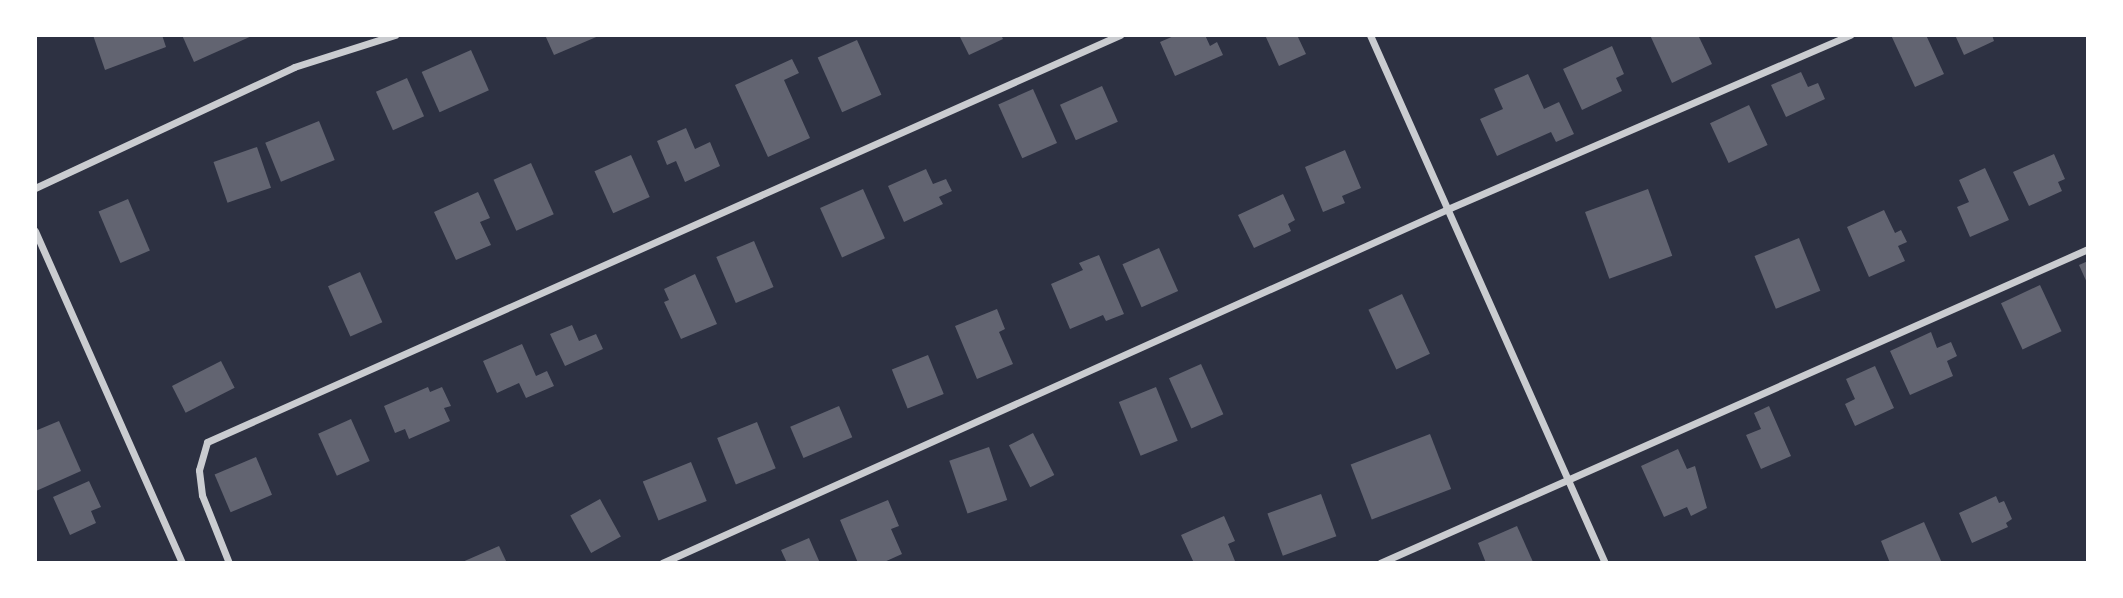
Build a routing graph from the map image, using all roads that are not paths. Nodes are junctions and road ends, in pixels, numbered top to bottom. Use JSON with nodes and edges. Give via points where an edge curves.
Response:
{"nodes":[{"id":1,"x":395,"y":35,"type":"edge"},
{"id":2,"x":1120,"y":35,"type":"edge"},
{"id":3,"x":1370,"y":35,"type":"edge"},
{"id":4,"x":1850,"y":35,"type":"edge"},
{"id":5,"x":35,"y":188,"type":"edge"},
{"id":6,"x":1450,"y":208,"type":"junction"},
{"id":7,"x":35,"y":231,"type":"edge"},
{"id":8,"x":2088,"y":249,"type":"edge"},
{"id":9,"x":1569,"y":479,"type":"junction"},
{"id":10,"x":182,"y":563,"type":"edge"},
{"id":11,"x":229,"y":563,"type":"edge"},
{"id":12,"x":662,"y":563,"type":"edge"},
{"id":13,"x":1380,"y":563,"type":"edge"},
{"id":14,"x":1605,"y":563,"type":"edge"}],
"edges":[{"from":1,"to":5,"type":"street","via":[[294,67]]},
{"from":2,"to":11,"type":"street","via":[[208,442],[198,470],[202,495]]},
{"from":3,"to":6,"type":"street"},
{"from":4,"to":6,"type":"street"},
{"from":6,"to":9,"type":"street"},
{"from":6,"to":12,"type":"street"},
{"from":7,"to":10,"type":"street"},
{"from":8,"to":9,"type":"street"},
{"from":9,"to":13,"type":"street"},
{"from":9,"to":14,"type":"street"}]}
